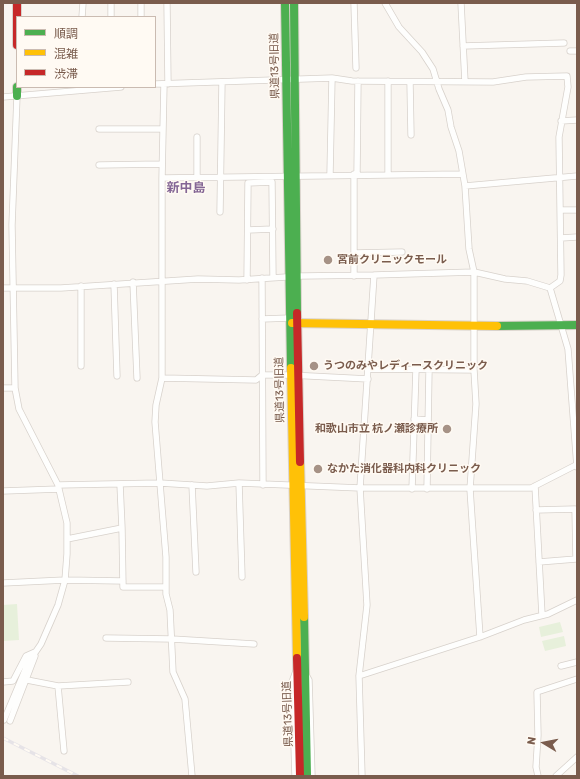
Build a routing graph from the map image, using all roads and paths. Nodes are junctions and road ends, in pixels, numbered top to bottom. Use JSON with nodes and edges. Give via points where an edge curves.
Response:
{"nodes":[{"id":1,"x":17,"y":3,"type":"edge"},
{"id":2,"x":83,"y":3,"type":"edge"},
{"id":3,"x":111,"y":3,"type":"edge"},
{"id":4,"x":141,"y":3,"type":"edge"},
{"id":5,"x":167,"y":3,"type":"edge"},
{"id":6,"x":285,"y":3,"type":"edge"},
{"id":7,"x":294,"y":3,"type":"edge"},
{"id":8,"x":354,"y":3,"type":"edge"},
{"id":9,"x":385,"y":3,"type":"edge"},
{"id":10,"x":462,"y":3,"type":"edge"},
{"id":11,"x":17,"y":16,"type":"edge"},
{"id":12,"x":82,"y":16,"type":"edge"},
{"id":13,"x":111,"y":16,"type":"edge"},
{"id":14,"x":140,"y":16,"type":"edge"},
{"id":15,"x":564,"y":43,"type":"dead end"},
{"id":16,"x":463,"y":46,"type":"junction"},
{"id":17,"x":570,"y":51,"type":"dead end"},
{"id":18,"x":577,"y":51,"type":"edge"},
{"id":19,"x":356,"y":68,"type":"dead end"},
{"id":20,"x":332,"y":78,"type":"junction"},
{"id":21,"x":290,"y":79,"type":"junction"},
{"id":22,"x":358,"y":81,"type":"junction"},
{"id":23,"x":388,"y":81,"type":"junction"},
{"id":24,"x":437,"y":81,"type":"junction"},
{"id":25,"x":222,"y":82,"type":"junction"},
{"id":26,"x":410,"y":82,"type":"junction"},
{"id":27,"x":465,"y":82,"type":"junction"},
{"id":28,"x":156,"y":84,"type":"edge"},
{"id":29,"x":166,"y":84,"type":"junction"},
{"id":30,"x":17,"y":88,"type":"edge"},
{"id":31,"x":109,"y":88,"type":"edge"},
{"id":32,"x":17,"y":96,"type":"junction"},
{"id":33,"x":3,"y":97,"type":"edge"},
{"id":34,"x":577,"y":120,"type":"edge"},
{"id":35,"x":561,"y":121,"type":"junction"},
{"id":36,"x":163,"y":128,"type":"junction"},
{"id":37,"x":99,"y":129,"type":"dead end"},
{"id":38,"x":411,"y":135,"type":"dead end"},
{"id":39,"x":197,"y":137,"type":"dead end"},
{"id":40,"x":162,"y":164,"type":"junction"},
{"id":41,"x":99,"y":165,"type":"dead end"},
{"id":42,"x":330,"y":174,"type":"junction"},
{"id":43,"x":355,"y":174,"type":"junction"},
{"id":44,"x":462,"y":174,"type":"junction"},
{"id":45,"x":291,"y":175,"type":"junction"},
{"id":46,"x":388,"y":175,"type":"junction"},
{"id":47,"x":577,"y":176,"type":"edge"},
{"id":48,"x":221,"y":177,"type":"junction"},
{"id":49,"x":162,"y":178,"type":"junction"},
{"id":50,"x":197,"y":178,"type":"junction"},
{"id":51,"x":558,"y":178,"type":"junction"},
{"id":52,"x":465,"y":186,"type":"junction"},
{"id":53,"x":560,"y":210,"type":"junction"},
{"id":54,"x":577,"y":210,"type":"edge"},
{"id":55,"x":220,"y":212,"type":"dead end"},
{"id":56,"x":248,"y":230,"type":"junction"},
{"id":57,"x":273,"y":230,"type":"junction"},
{"id":58,"x":577,"y":237,"type":"edge"},
{"id":59,"x":561,"y":238,"type":"junction"},
{"id":60,"x":402,"y":252,"type":"dead end"},
{"id":61,"x":354,"y":253,"type":"junction"},
{"id":62,"x":474,"y":272,"type":"junction"},
{"id":63,"x":293,"y":276,"type":"junction"},
{"id":64,"x":354,"y":276,"type":"junction"},
{"id":65,"x":374,"y":276,"type":"junction"},
{"id":66,"x":262,"y":278,"type":"junction"},
{"id":67,"x":274,"y":278,"type":"junction"},
{"id":68,"x":247,"y":280,"type":"junction"},
{"id":69,"x":133,"y":282,"type":"junction"},
{"id":70,"x":162,"y":282,"type":"junction"},
{"id":71,"x":114,"y":284,"type":"junction"},
{"id":72,"x":81,"y":286,"type":"junction"},
{"id":73,"x":3,"y":288,"type":"edge"},
{"id":74,"x":550,"y":288,"type":"junction"},
{"id":75,"x":13,"y":289,"type":"junction"},
{"id":76,"x":262,"y":319,"type":"junction"},
{"id":77,"x":292,"y":321,"type":"junction"},
{"id":78,"x":562,"y":324,"type":"junction"},
{"id":79,"x":577,"y":325,"type":"edge"},
{"id":80,"x":370,"y":326,"type":"junction"},
{"id":81,"x":474,"y":326,"type":"junction"},
{"id":82,"x":82,"y":366,"type":"dead end"},
{"id":83,"x":368,"y":369,"type":"junction"},
{"id":84,"x":416,"y":369,"type":"junction"},
{"id":85,"x":430,"y":370,"type":"junction"},
{"id":86,"x":474,"y":370,"type":"junction"},
{"id":87,"x":262,"y":375,"type":"junction"},
{"id":88,"x":294,"y":375,"type":"junction"},
{"id":89,"x":117,"y":376,"type":"dead end"},
{"id":90,"x":137,"y":378,"type":"dead end"},
{"id":91,"x":162,"y":378,"type":"junction"},
{"id":92,"x":368,"y":379,"type":"junction"},
{"id":93,"x":3,"y":388,"type":"edge"},
{"id":94,"x":15,"y":388,"type":"junction"},
{"id":95,"x":414,"y":420,"type":"junction"},
{"id":96,"x":428,"y":420,"type":"junction"},
{"id":97,"x":576,"y":466,"type":"edge"},
{"id":98,"x":160,"y":483,"type":"junction"},
{"id":99,"x":120,"y":484,"type":"junction"},
{"id":100,"x":239,"y":484,"type":"junction"},
{"id":101,"x":192,"y":485,"type":"junction"},
{"id":102,"x":262,"y":485,"type":"junction"},
{"id":103,"x":535,"y":486,"type":"junction"},
{"id":104,"x":59,"y":487,"type":"junction"},
{"id":105,"x":297,"y":487,"type":"junction"},
{"id":106,"x":360,"y":488,"type":"junction"},
{"id":107,"x":412,"y":489,"type":"junction"},
{"id":108,"x":427,"y":489,"type":"junction"},
{"id":109,"x":470,"y":489,"type":"junction"},
{"id":110,"x":3,"y":491,"type":"edge"},
{"id":111,"x":536,"y":510,"type":"junction"},
{"id":112,"x":122,"y":528,"type":"junction"},
{"id":113,"x":67,"y":539,"type":"junction"},
{"id":114,"x":539,"y":562,"type":"junction"},
{"id":115,"x":196,"y":572,"type":"dead end"},
{"id":116,"x":242,"y":577,"type":"dead end"},
{"id":117,"x":65,"y":580,"type":"junction"},
{"id":118,"x":123,"y":581,"type":"junction"},
{"id":119,"x":3,"y":583,"type":"edge"},
{"id":120,"x":166,"y":587,"type":"junction"},
{"id":121,"x":577,"y":600,"type":"edge"},
{"id":122,"x":542,"y":615,"type":"junction"},
{"id":123,"x":480,"y":637,"type":"junction"},
{"id":124,"x":106,"y":638,"type":"dead end"},
{"id":125,"x":172,"y":639,"type":"junction"},
{"id":126,"x":254,"y":644,"type":"dead end"},
{"id":127,"x":36,"y":651,"type":"junction"},
{"id":128,"x":577,"y":662,"type":"edge"},
{"id":129,"x":561,"y":666,"type":"dead end"},
{"id":130,"x":301,"y":671,"type":"junction"},
{"id":131,"x":359,"y":676,"type":"junction"},
{"id":132,"x":577,"y":679,"type":"edge"},
{"id":133,"x":26,"y":680,"type":"junction"},
{"id":134,"x":3,"y":682,"type":"edge"},
{"id":135,"x":128,"y":682,"type":"dead end"},
{"id":136,"x":58,"y":686,"type":"junction"},
{"id":137,"x":301,"y":686,"type":"junction"},
{"id":138,"x":7,"y":721,"type":"edge"},
{"id":139,"x":64,"y":751,"type":"dead end"},
{"id":140,"x":577,"y":756,"type":"edge"},
{"id":141,"x":192,"y":776,"type":"edge"},
{"id":142,"x":295,"y":776,"type":"edge"},
{"id":143,"x":300,"y":776,"type":"edge"},
{"id":144,"x":307,"y":776,"type":"edge"},
{"id":145,"x":312,"y":776,"type":"edge"},
{"id":146,"x":362,"y":776,"type":"edge"},
{"id":147,"x":538,"y":776,"type":"edge"},
{"id":148,"x":556,"y":776,"type":"edge"}],
"edges":[{"from":1,"to":11,"type":"street"},
{"from":2,"to":12,"type":"street"},
{"from":3,"to":13,"type":"street"},
{"from":4,"to":14,"type":"street"},
{"from":5,"to":29,"type":"street"},
{"from":6,"to":21,"type":"street","name":"県道13号旧道"},
{"from":7,"to":21,"type":"street","name":"県道13号旧道"},
{"from":8,"to":19,"type":"street"},
{"from":9,"to":24,"type":"street","via":[[399,27],[422,52]]},
{"from":10,"to":16,"type":"street"},
{"from":15,"to":16,"type":"street"},
{"from":16,"to":27,"type":"street"},
{"from":17,"to":18,"type":"street"},
{"from":20,"to":21,"type":"street"},
{"from":20,"to":22,"type":"street"},
{"from":20,"to":42,"type":"street"},
{"from":21,"to":25,"type":"street"},
{"from":21,"to":45,"type":"street","name":"県道13号旧道"},
{"from":22,"to":23,"type":"street"},
{"from":22,"to":43,"type":"street"},
{"from":23,"to":26,"type":"street"},
{"from":23,"to":46,"type":"street"},
{"from":24,"to":26,"type":"street"},
{"from":24,"to":27,"type":"street"},
{"from":24,"to":44,"type":"street","via":[[459,151]]},
{"from":25,"to":29,"type":"street"},
{"from":25,"to":48,"type":"street"},
{"from":26,"to":38,"type":"street"},
{"from":27,"to":35,"type":"street","via":[[493,82],[526,76],[567,76],[568,87]]},
{"from":28,"to":29,"type":"street"},
{"from":29,"to":36,"type":"street"},
{"from":30,"to":32,"type":"street"},
{"from":31,"to":32,"type":"street"},
{"from":32,"to":33,"type":"street"},
{"from":32,"to":75,"type":"street","via":[[12,225]]},
{"from":34,"to":35,"type":"street"},
{"from":35,"to":51,"type":"street","via":[[558,137]]},
{"from":36,"to":37,"type":"street"},
{"from":36,"to":40,"type":"street"},
{"from":39,"to":50,"type":"street"},
{"from":40,"to":41,"type":"street"},
{"from":40,"to":49,"type":"street"},
{"from":42,"to":43,"type":"street"},
{"from":42,"to":45,"type":"street"},
{"from":43,"to":46,"type":"street"},
{"from":43,"to":61,"type":"street"},
{"from":44,"to":46,"type":"street"},
{"from":44,"to":52,"type":"street"},
{"from":45,"to":48,"type":"street"},
{"from":45,"to":63,"type":"street","name":"県道13号旧道"},
{"from":47,"to":51,"type":"street"},
{"from":48,"to":50,"type":"street"},
{"from":48,"to":55,"type":"street"},
{"from":49,"to":50,"type":"street"},
{"from":49,"to":70,"type":"street"},
{"from":51,"to":52,"type":"street"},
{"from":51,"to":53,"type":"street"},
{"from":52,"to":62,"type":"street","via":[[469,249]]},
{"from":53,"to":54,"type":"street"},
{"from":53,"to":59,"type":"street"},
{"from":56,"to":57,"type":"street"},
{"from":56,"to":57,"type":"street","via":[[248,183],[272,182]]},
{"from":56,"to":68,"type":"street"},
{"from":57,"to":67,"type":"street"},
{"from":58,"to":59,"type":"street"},
{"from":59,"to":74,"type":"street","via":[[560,281]]},
{"from":60,"to":61,"type":"street"},
{"from":61,"to":64,"type":"street"},
{"from":62,"to":65,"type":"street"},
{"from":62,"to":74,"type":"street","via":[[527,281]]},
{"from":62,"to":81,"type":"street"},
{"from":63,"to":64,"type":"street"},
{"from":63,"to":67,"type":"street"},
{"from":63,"to":77,"type":"street","name":"県道13号旧道"},
{"from":64,"to":65,"type":"street"},
{"from":65,"to":80,"type":"street"},
{"from":66,"to":67,"type":"street"},
{"from":66,"to":68,"type":"street"},
{"from":66,"to":76,"type":"street"},
{"from":68,"to":70,"type":"street","via":[[198,279]]},
{"from":69,"to":70,"type":"street"},
{"from":69,"to":71,"type":"street"},
{"from":69,"to":90,"type":"street"},
{"from":70,"to":91,"type":"street"},
{"from":71,"to":72,"type":"street"},
{"from":71,"to":89,"type":"street"},
{"from":72,"to":75,"type":"street"},
{"from":72,"to":82,"type":"street"},
{"from":73,"to":75,"type":"street"},
{"from":74,"to":78,"type":"street"},
{"from":75,"to":94,"type":"street"},
{"from":76,"to":77,"type":"street"},
{"from":76,"to":87,"type":"street"},
{"from":77,"to":80,"type":"street"},
{"from":77,"to":88,"type":"street","name":"県道13号旧道"},
{"from":78,"to":79,"type":"street"},
{"from":78,"to":81,"type":"street"},
{"from":78,"to":97,"type":"street","via":[[568,349]]},
{"from":80,"to":81,"type":"street"},
{"from":80,"to":83,"type":"street"},
{"from":81,"to":86,"type":"street"},
{"from":83,"to":84,"type":"street"},
{"from":83,"to":92,"type":"street"},
{"from":84,"to":85,"type":"street"},
{"from":84,"to":95,"type":"street"},
{"from":85,"to":86,"type":"street"},
{"from":85,"to":96,"type":"street"},
{"from":86,"to":109,"type":"street","via":[[476,404]]},
{"from":87,"to":88,"type":"street"},
{"from":87,"to":91,"type":"street","via":[[256,380]]},
{"from":87,"to":102,"type":"street"},
{"from":88,"to":92,"type":"street"},
{"from":88,"to":105,"type":"street","name":"県道13号旧道"},
{"from":91,"to":98,"type":"street","via":[[155,422]]},
{"from":92,"to":106,"type":"street"},
{"from":93,"to":94,"type":"street"},
{"from":94,"to":104,"type":"street","via":[[19,410]]},
{"from":95,"to":96,"type":"street"},
{"from":95,"to":107,"type":"street"},
{"from":96,"to":108,"type":"street"},
{"from":97,"to":103,"type":"street"},
{"from":98,"to":99,"type":"street"},
{"from":98,"to":101,"type":"street"},
{"from":98,"to":120,"type":"street"},
{"from":99,"to":104,"type":"street"},
{"from":99,"to":112,"type":"street"},
{"from":100,"to":101,"type":"street"},
{"from":100,"to":102,"type":"street"},
{"from":100,"to":116,"type":"street"},
{"from":101,"to":115,"type":"street"},
{"from":102,"to":105,"type":"street"},
{"from":103,"to":109,"type":"street"},
{"from":103,"to":111,"type":"street"},
{"from":104,"to":110,"type":"street"},
{"from":104,"to":113,"type":"street","via":[[67,524]]},
{"from":105,"to":106,"type":"street"},
{"from":105,"to":130,"type":"street","name":"県道13号旧道"},
{"from":106,"to":107,"type":"street"},
{"from":106,"to":131,"type":"street","via":[[368,605]]},
{"from":107,"to":108,"type":"street"},
{"from":108,"to":109,"type":"street"},
{"from":109,"to":123,"type":"street"},
{"from":111,"to":114,"type":"street"},
{"from":111,"to":114,"type":"street","via":[[575,509],[576,559]]},
{"from":112,"to":113,"type":"street"},
{"from":112,"to":118,"type":"street"},
{"from":113,"to":117,"type":"street"},
{"from":114,"to":122,"type":"street"},
{"from":117,"to":118,"type":"street"},
{"from":117,"to":119,"type":"street"},
{"from":117,"to":127,"type":"street","via":[[58,605]]},
{"from":118,"to":120,"type":"street","via":[[123,587]]},
{"from":120,"to":125,"type":"street"},
{"from":121,"to":122,"type":"street"},
{"from":122,"to":123,"type":"street"},
{"from":123,"to":131,"type":"street"},
{"from":124,"to":125,"type":"street"},
{"from":125,"to":126,"type":"street"},
{"from":125,"to":141,"type":"street","via":[[173,672],[185,699]]},
{"from":127,"to":133,"type":"street"},
{"from":127,"to":134,"type":"street","via":[[26,656],[13,681]]},
{"from":127,"to":138,"type":"street","via":[[28,662]]},
{"from":128,"to":129,"type":"street"},
{"from":130,"to":137,"type":"street","name":"県道13号旧道"},
{"from":130,"to":142,"type":"street","via":[[292,682]]},
{"from":130,"to":145,"type":"street","via":[[310,680]]},
{"from":131,"to":146,"type":"street"},
{"from":132,"to":147,"type":"street","via":[[536,692]]},
{"from":133,"to":136,"type":"street"},
{"from":133,"to":138,"type":"street"},
{"from":135,"to":136,"type":"street"},
{"from":136,"to":139,"type":"street"},
{"from":137,"to":143,"type":"street","name":"県道13号旧道"},
{"from":137,"to":144,"type":"street","name":"県道13号旧道"},
{"from":140,"to":148,"type":"street"}]}
